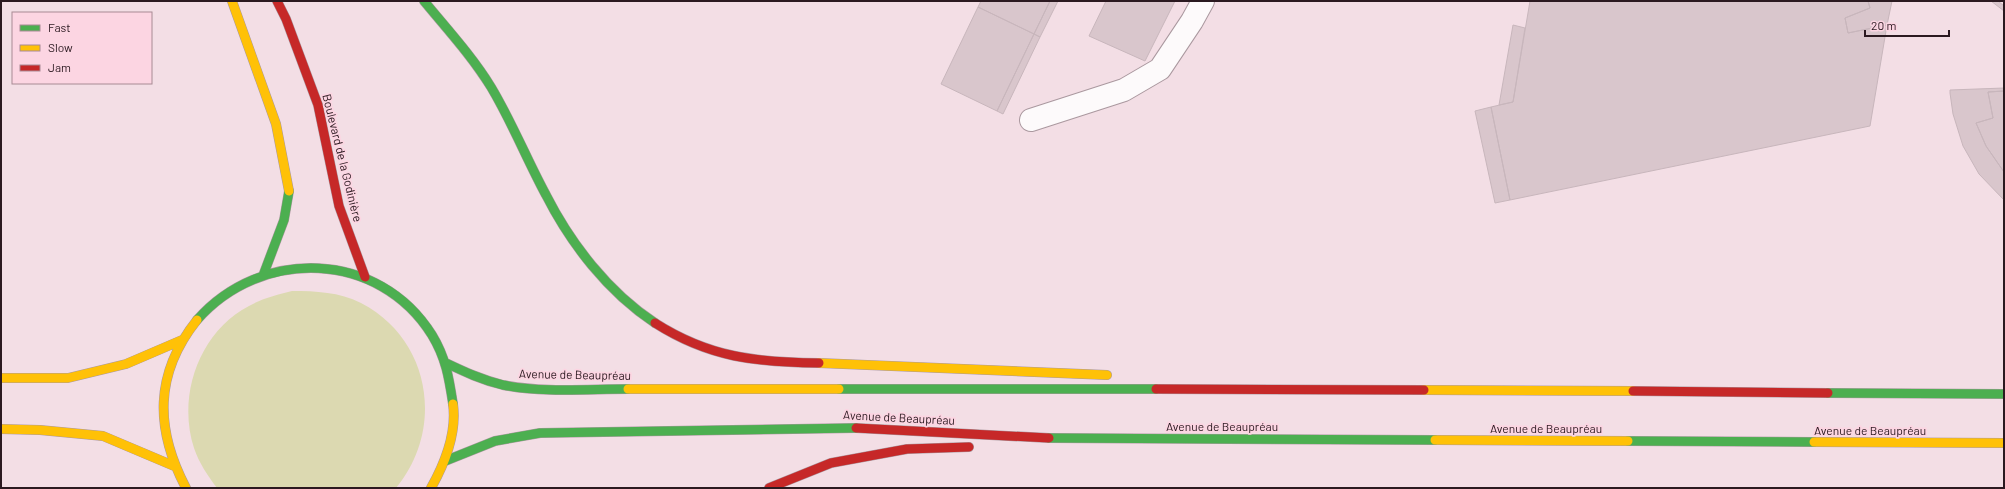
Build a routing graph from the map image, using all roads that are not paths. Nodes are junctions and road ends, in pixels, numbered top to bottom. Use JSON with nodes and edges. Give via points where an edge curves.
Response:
{"nodes":[{"id":1,"x":232,"y":1,"type":"edge"},
{"id":2,"x":277,"y":1,"type":"edge"},
{"id":3,"x":424,"y":1,"type":"edge"},
{"id":4,"x":1203,"y":1,"type":"edge"},
{"id":5,"x":1031,"y":120,"type":"dead end"},
{"id":6,"x":264,"y":273,"type":"junction"},
{"id":7,"x":365,"y":277,"type":"junction"},
{"id":8,"x":182,"y":340,"type":"junction"},
{"id":9,"x":446,"y":363,"type":"junction"},
{"id":10,"x":1116,"y":375,"type":"dead end"},
{"id":11,"x":1,"y":378,"type":"edge"},
{"id":12,"x":1161,"y":379,"type":"dead end"},
{"id":13,"x":1219,"y":389,"type":"junction"},
{"id":14,"x":2004,"y":394,"type":"edge"},
{"id":15,"x":1,"y":429,"type":"edge"},
{"id":16,"x":1051,"y":438,"type":"junction"},
{"id":17,"x":2004,"y":443,"type":"edge"},
{"id":18,"x":1007,"y":445,"type":"dead end"},
{"id":19,"x":976,"y":446,"type":"dead end"},
{"id":20,"x":445,"y":461,"type":"junction"},
{"id":21,"x":174,"y":466,"type":"junction"},
{"id":22,"x":186,"y":488,"type":"edge"},
{"id":23,"x":431,"y":488,"type":"edge"},
{"id":24,"x":769,"y":488,"type":"edge"}],
"edges":[{"from":1,"to":6,"type":"main road","via":[[276,124],[289,194],[284,220]]},
{"from":2,"to":7,"type":"main road","name":"Boulevard de la Godinière","via":[[318,105],[339,206]]},
{"from":3,"to":10,"type":"main road","via":[[489,86],[566,231],[603,277],[646,318],[685,340],[715,352],[762,360]]},
{"from":4,"to":5,"type":"street","via":[[1160,69],[1124,90]]},
{"from":6,"to":7,"type":"main road","via":[[289,267],[315,266]]},
{"from":6,"to":8,"type":"main road","via":[[231,289],[214,302],[203,311]]},
{"from":7,"to":9,"type":"main road","via":[[400,298],[427,327]]},
{"from":8,"to":11,"type":"main road","via":[[126,364],[68,378]]},
{"from":8,"to":21,"type":"main road","via":[[169,370],[163,402],[165,434]]},
{"from":9,"to":13,"type":"main road","name":"Avenue de Beaupréau","via":[[478,378],[504,385],[550,388]]},
{"from":9,"to":20,"type":"main road","via":[[454,412]]},
{"from":12,"to":13,"type":"main road"},
{"from":13,"to":14,"type":"main road","name":"Avenue de Beaupréau"},
{"from":15,"to":21,"type":"main road","via":[[103,436]]},
{"from":16,"to":17,"type":"main road","name":"Avenue de Beaupréau"},
{"from":16,"to":18,"type":"main road"},
{"from":16,"to":20,"type":"main road","name":"Avenue de Beaupréau","via":[[840,427],[540,433],[495,441]]},
{"from":19,"to":24,"type":"main road","via":[[907,449],[831,463]]},
{"from":20,"to":23,"type":"main road"},
{"from":21,"to":22,"type":"main road"}]}
